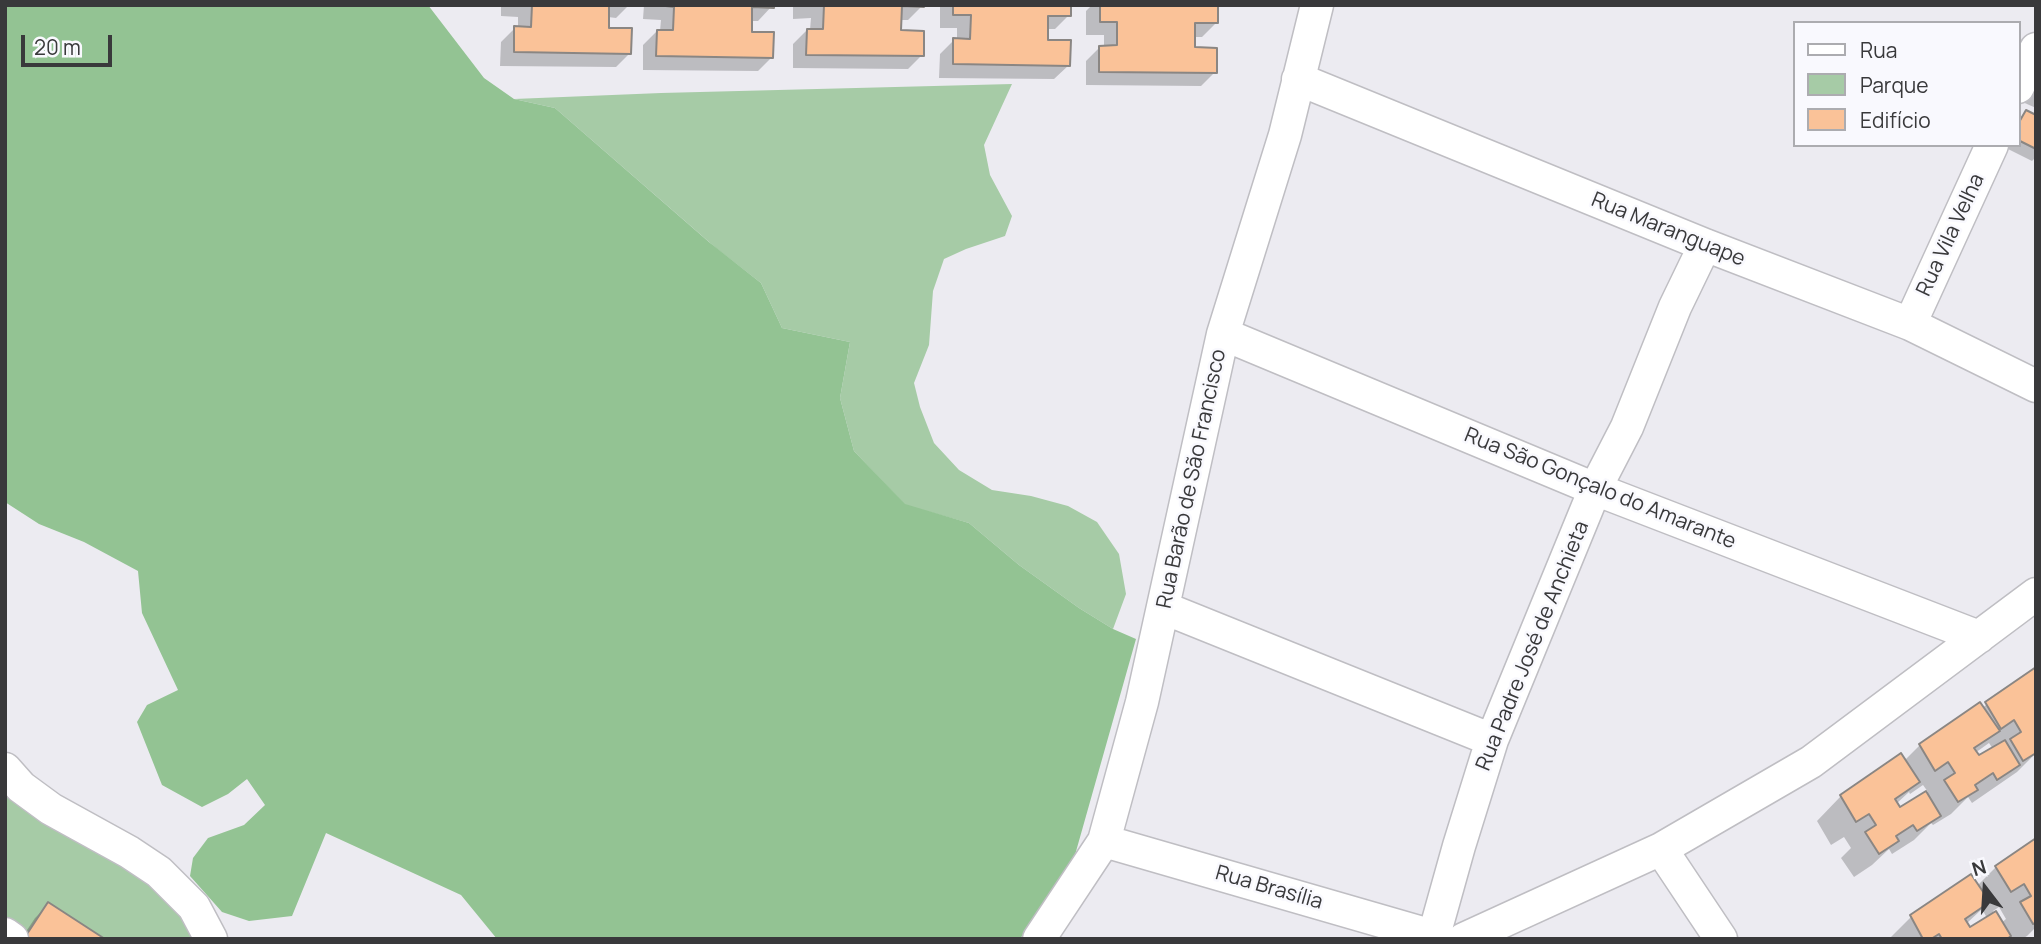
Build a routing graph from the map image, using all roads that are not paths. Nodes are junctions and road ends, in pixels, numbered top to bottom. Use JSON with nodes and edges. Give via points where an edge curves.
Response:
{"nodes":[{"id":1,"x":1317,"y":5,"type":"edge"},
{"id":2,"x":2036,"y":49,"type":"edge"},
{"id":3,"x":1298,"y":79,"type":"junction"},
{"id":4,"x":2020,"y":83,"type":"edge"},
{"id":5,"x":1991,"y":147,"type":"edge"},
{"id":6,"x":1704,"y":245,"type":"junction"},
{"id":7,"x":1910,"y":324,"type":"junction"},
{"id":8,"x":1223,"y":334,"type":"junction"},
{"id":9,"x":2036,"y":386,"type":"edge"},
{"id":10,"x":1595,"y":489,"type":"junction"},
{"id":11,"x":2036,"y":594,"type":"edge"},
{"id":12,"x":1164,"y":608,"type":"junction"},
{"id":13,"x":1979,"y":637,"type":"junction"},
{"id":14,"x":1492,"y":740,"type":"junction"},
{"id":15,"x":5,"y":769,"type":"edge"},
{"id":16,"x":1104,"y":841,"type":"junction"},
{"id":17,"x":1661,"y":849,"type":"junction"},
{"id":18,"x":5,"y":934,"type":"edge"},
{"id":19,"x":1443,"y":938,"type":"edge"},
{"id":20,"x":12,"y":939,"type":"edge"},
{"id":21,"x":211,"y":939,"type":"edge"},
{"id":22,"x":1039,"y":939,"type":"edge"},
{"id":23,"x":1721,"y":939,"type":"edge"}],
"edges":[{"from":1,"to":3,"type":"street","name":"Rua Barão de São Francisco"},
{"from":2,"to":4,"type":"street"},
{"from":3,"to":6,"type":"street","name":"Rua Maranguape"},
{"from":3,"to":8,"type":"street","name":"Rua Barão de São Francisco"},
{"from":5,"to":7,"type":"street","name":"Rua Vila Velha"},
{"from":6,"to":7,"type":"street","name":"Rua Maranguape"},
{"from":6,"to":10,"type":"street","name":"Rua Padre José de Anchieta","via":[[1627,427]]},
{"from":7,"to":9,"type":"street","name":"Rua Maranguape"},
{"from":8,"to":10,"type":"street","name":"Rua São Gonçalo do Amarante"},
{"from":8,"to":12,"type":"street","name":"Rua Barão de São Francisco"},
{"from":10,"to":13,"type":"street","name":"Rua São Gonçalo do Amarante"},
{"from":10,"to":14,"type":"street","name":"Rua Padre José de Anchieta"},
{"from":11,"to":13,"type":"street"},
{"from":12,"to":14,"type":"street"},
{"from":12,"to":16,"type":"street","name":"Rua Barão de São Francisco"},
{"from":13,"to":17,"type":"street","via":[[1811,761]]},
{"from":14,"to":19,"type":"street","name":"Rua Padre José de Anchieta"},
{"from":15,"to":21,"type":"street","via":[[20,787],[51,809],[159,872],[194,907]]},
{"from":16,"to":19,"type":"street","name":"Rua Brasília"},
{"from":16,"to":22,"type":"street","name":"Rua Barão de São Francisco"},
{"from":17,"to":19,"type":"street"},
{"from":17,"to":23,"type":"street"},
{"from":18,"to":20,"type":"street"}]}
